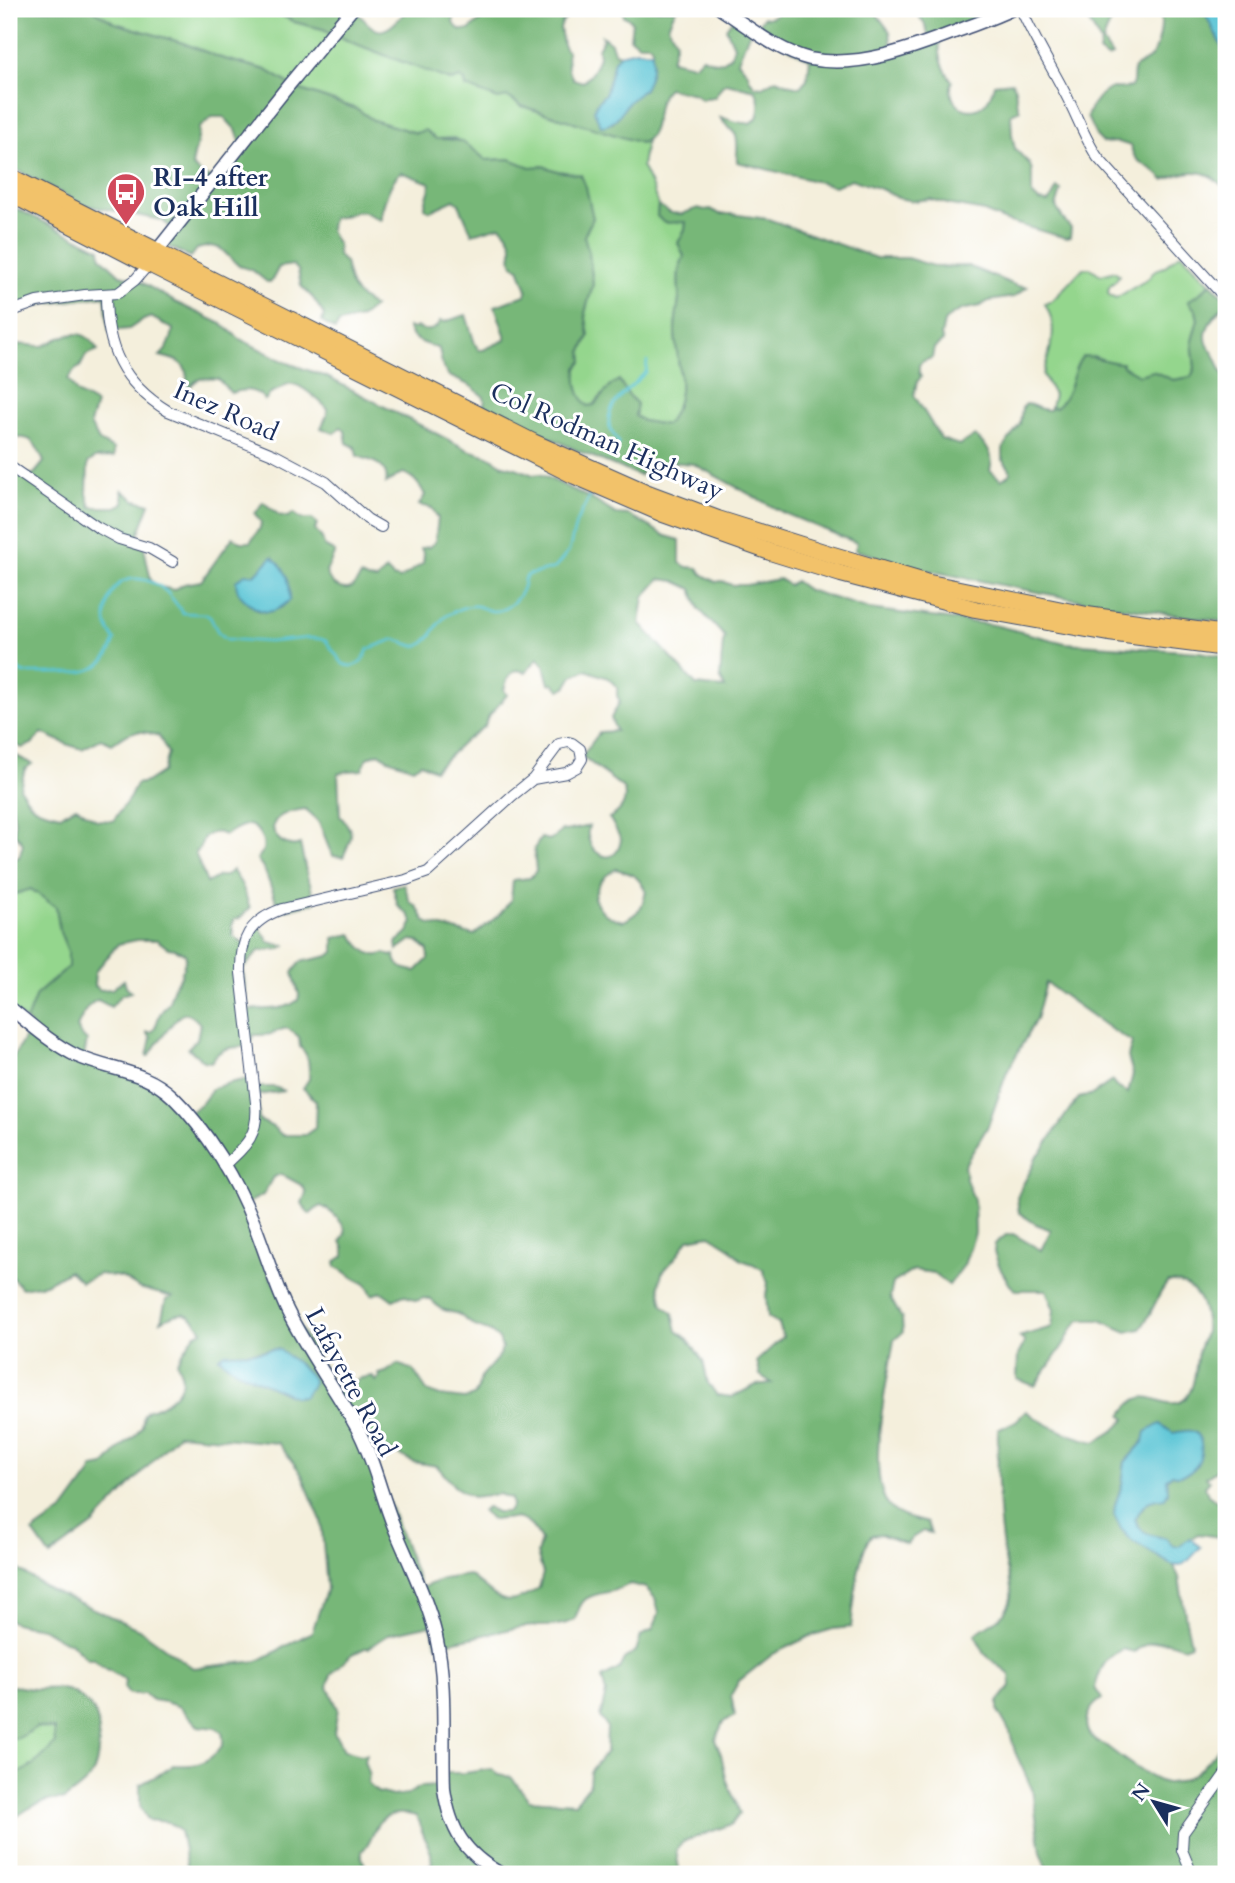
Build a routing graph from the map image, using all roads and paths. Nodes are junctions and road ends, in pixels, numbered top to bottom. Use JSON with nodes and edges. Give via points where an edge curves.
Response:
{"nodes":[{"id":1,"x":352,"y":9,"type":"edge"},
{"id":2,"x":722,"y":9,"type":"edge"},
{"id":3,"x":1012,"y":9,"type":"edge"},
{"id":4,"x":1021,"y":9,"type":"edge"},
{"id":5,"x":9,"y":177,"type":"edge"},
{"id":6,"x":9,"y":192,"type":"edge"},
{"id":7,"x":152,"y":258,"type":"junction"},
{"id":8,"x":106,"y":295,"type":"junction"},
{"id":9,"x":1226,"y":299,"type":"edge"},
{"id":10,"x":9,"y":312,"type":"edge"},
{"id":11,"x":9,"y":466,"type":"edge"},
{"id":12,"x":382,"y":527,"type":"dead end"},
{"id":13,"x":173,"y":562,"type":"dead end"},
{"id":14,"x":1226,"y":634,"type":"edge"},
{"id":15,"x":1226,"y":648,"type":"edge"},
{"id":16,"x":533,"y":779,"type":"junction"},
{"id":17,"x":9,"y":1007,"type":"edge"},
{"id":18,"x":224,"y":1166,"type":"junction"},
{"id":19,"x":1226,"y":1773,"type":"edge"},
{"id":20,"x":501,"y":1874,"type":"edge"},
{"id":21,"x":1192,"y":1874,"type":"edge"}],
"edges":[{"from":1,"to":7,"type":"street"},
{"from":2,"to":3,"type":"street","via":[[788,51],[810,59],[839,61],[924,44]]},
{"from":4,"to":9,"type":"street","via":[[1098,158]]},
{"from":5,"to":7,"type":"highway","name":"Col Rodman Highway"},
{"from":6,"to":7,"type":"highway","name":"Col Rodman Highway"},
{"from":7,"to":8,"type":"street","via":[[127,288]]},
{"from":7,"to":14,"type":"highway","name":"Col Rodman Highway","via":[[533,442],[718,519],[925,582],[1087,615]]},
{"from":7,"to":15,"type":"highway","name":"Col Rodman Highway","via":[[366,374],[575,476],[710,531],[830,570],[975,609]]},
{"from":8,"to":10,"type":"street","via":[[37,302]]},
{"from":8,"to":12,"type":"street","name":"Inez Road","via":[[107,326],[116,354],[131,382],[155,403],[326,482],[366,519]]},
{"from":11,"to":13,"type":"street","via":[[97,527]]},
{"from":16,"to":16,"type":"street","via":[[559,744],[568,742],[580,749],[582,758],[573,770]]},
{"from":16,"to":18,"type":"street","via":[[428,872],[282,908],[267,914],[249,931],[240,958],[256,1122],[250,1139]]},
{"from":17,"to":18,"type":"street","name":"Lafayette Road","via":[[76,1055],[136,1074],[164,1089],[188,1112]]},
{"from":18,"to":20,"type":"street","name":"Lafayette Road","via":[[245,1202],[289,1313],[368,1452],[436,1637],[449,1816],[459,1839]]},
{"from":19,"to":21,"type":"street","via":[[1183,1833],[1182,1850]]}]}
